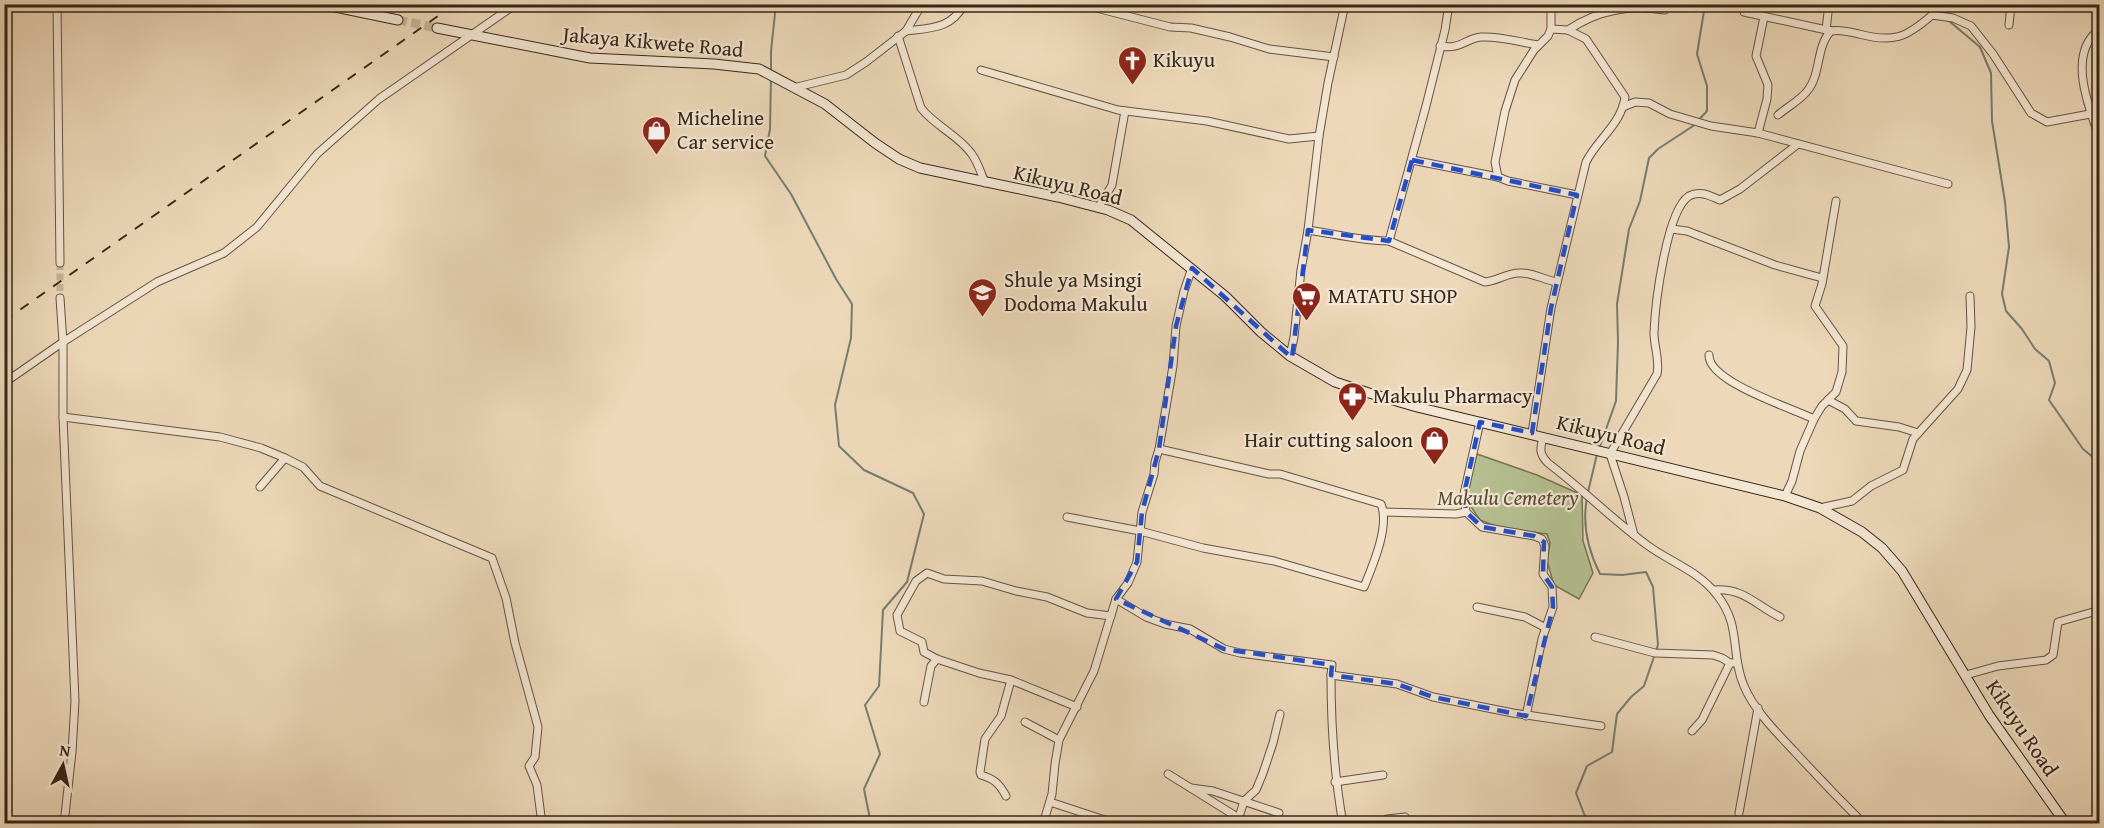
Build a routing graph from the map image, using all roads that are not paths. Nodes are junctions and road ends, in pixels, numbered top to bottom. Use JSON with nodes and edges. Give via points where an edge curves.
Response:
{"nodes":[{"id":1,"x":57,"y":4,"type":"edge"},
{"id":2,"x":321,"y":4,"type":"edge"},
{"id":3,"x":516,"y":4,"type":"edge"},
{"id":4,"x":922,"y":4,"type":"edge"},
{"id":5,"x":964,"y":4,"type":"edge"},
{"id":6,"x":1081,"y":4,"type":"edge"},
{"id":7,"x":1345,"y":4,"type":"edge"},
{"id":8,"x":1449,"y":4,"type":"edge"},
{"id":9,"x":1551,"y":4,"type":"edge"},
{"id":10,"x":1829,"y":4,"type":"edge"},
{"id":11,"x":2011,"y":4,"type":"edge"},
{"id":12,"x":339,"y":6,"type":"edge"},
{"id":13,"x":1665,"y":10,"type":"dead end"},
{"id":14,"x":1744,"y":12,"type":"dead end"},
{"id":15,"x":1764,"y":17,"type":"junction"},
{"id":16,"x":398,"y":20,"type":"tunnel mouth"},
{"id":17,"x":2009,"y":25,"type":"dead end"},
{"id":18,"x":437,"y":28,"type":"tunnel mouth"},
{"id":19,"x":1551,"y":29,"type":"junction"},
{"id":20,"x":2100,"y":29,"type":"edge"},
{"id":21,"x":1568,"y":30,"type":"junction"},
{"id":22,"x":906,"y":31,"type":"junction"},
{"id":23,"x":1828,"y":31,"type":"junction"},
{"id":24,"x":470,"y":35,"type":"junction"},
{"id":25,"x":898,"y":36,"type":"junction"},
{"id":26,"x":1538,"y":45,"type":"junction"},
{"id":27,"x":1440,"y":46,"type":"junction"},
{"id":28,"x":1334,"y":57,"type":"junction"},
{"id":29,"x":759,"y":69,"type":"joint"},
{"id":30,"x":981,"y":70,"type":"dead end"},
{"id":31,"x":797,"y":87,"type":"junction"},
{"id":32,"x":1623,"y":107,"type":"junction"},
{"id":33,"x":1125,"y":111,"type":"junction"},
{"id":34,"x":1778,"y":115,"type":"dead end"},
{"id":35,"x":2094,"y":116,"type":"edge"},
{"id":36,"x":1758,"y":134,"type":"junction"},
{"id":37,"x":1319,"y":136,"type":"junction"},
{"id":38,"x":2100,"y":139,"type":"edge"},
{"id":39,"x":1798,"y":144,"type":"junction"},
{"id":40,"x":1412,"y":160,"type":"junction"},
{"id":41,"x":1498,"y":177,"type":"junction"},
{"id":42,"x":985,"y":183,"type":"junction"},
{"id":43,"x":1948,"y":184,"type":"dead end"},
{"id":44,"x":1577,"y":195,"type":"junction"},
{"id":45,"x":1836,"y":201,"type":"dead end"},
{"id":46,"x":1098,"y":208,"type":"junction"},
{"id":47,"x":1671,"y":228,"type":"junction"},
{"id":48,"x":1308,"y":230,"type":"junction"},
{"id":49,"x":1389,"y":241,"type":"junction"},
{"id":50,"x":60,"y":263,"type":"tunnel mouth"},
{"id":51,"x":1192,"y":268,"type":"junction"},
{"id":52,"x":1822,"y":278,"type":"junction"},
{"id":53,"x":1557,"y":282,"type":"junction"},
{"id":54,"x":1970,"y":296,"type":"dead end"},
{"id":55,"x":60,"y":298,"type":"tunnel mouth"},
{"id":56,"x":63,"y":342,"type":"junction"},
{"id":57,"x":1709,"y":355,"type":"dead end"},
{"id":58,"x":1290,"y":356,"type":"junction"},
{"id":59,"x":4,"y":383,"type":"edge"},
{"id":60,"x":1828,"y":400,"type":"junction"},
{"id":61,"x":63,"y":417,"type":"junction"},
{"id":62,"x":1814,"y":419,"type":"junction"},
{"id":63,"x":1480,"y":422,"type":"junction"},
{"id":64,"x":1532,"y":433,"type":"junction"},
{"id":65,"x":1918,"y":433,"type":"junction"},
{"id":66,"x":1543,"y":437,"type":"junction"},
{"id":67,"x":1159,"y":449,"type":"junction"},
{"id":68,"x":1607,"y":453,"type":"junction"},
{"id":69,"x":285,"y":459,"type":"junction"},
{"id":70,"x":260,"y":487,"type":"dead end"},
{"id":71,"x":1785,"y":496,"type":"junction"},
{"id":72,"x":1820,"y":508,"type":"junction"},
{"id":73,"x":1384,"y":512,"type":"junction"},
{"id":74,"x":1466,"y":512,"type":"junction"},
{"id":75,"x":1067,"y":517,"type":"dead end"},
{"id":76,"x":1140,"y":531,"type":"junction"},
{"id":77,"x":1634,"y":535,"type":"junction"},
{"id":78,"x":1714,"y":590,"type":"junction"},
{"id":79,"x":1116,"y":599,"type":"junction"},
{"id":80,"x":1477,"y":607,"type":"dead end"},
{"id":81,"x":2100,"y":610,"type":"edge"},
{"id":82,"x":1111,"y":616,"type":"junction"},
{"id":83,"x":1780,"y":617,"type":"dead end"},
{"id":84,"x":1546,"y":628,"type":"junction"},
{"id":85,"x":1595,"y":638,"type":"dead end"},
{"id":86,"x":938,"y":660,"type":"junction"},
{"id":87,"x":1734,"y":663,"type":"junction"},
{"id":88,"x":1331,"y":675,"type":"junction"},
{"id":89,"x":1966,"y":675,"type":"junction"},
{"id":90,"x":1011,"y":680,"type":"junction"},
{"id":91,"x":924,"y":702,"type":"dead end"},
{"id":92,"x":1077,"y":707,"type":"junction"},
{"id":93,"x":1758,"y":708,"type":"junction"},
{"id":94,"x":1280,"y":714,"type":"dead end"},
{"id":95,"x":1526,"y":716,"type":"junction"},
{"id":96,"x":1024,"y":722,"type":"dead end"},
{"id":97,"x":1601,"y":726,"type":"dead end"},
{"id":98,"x":1692,"y":731,"type":"dead end"},
{"id":99,"x":1059,"y":740,"type":"junction"},
{"id":100,"x":1168,"y":774,"type":"dead end"},
{"id":101,"x":1383,"y":775,"type":"dead end"},
{"id":102,"x":1335,"y":782,"type":"junction"},
{"id":103,"x":1191,"y":788,"type":"junction"},
{"id":104,"x":1006,"y":795,"type":"dead end"},
{"id":105,"x":1244,"y":801,"type":"junction"},
{"id":106,"x":1050,"y":802,"type":"junction"},
{"id":107,"x":1279,"y":813,"type":"dead end"},
{"id":108,"x":1739,"y":813,"type":"dead end"},
{"id":109,"x":1405,"y":817,"type":"dead end"},
{"id":110,"x":1239,"y":822,"type":"edge"},
{"id":111,"x":64,"y":824,"type":"edge"},
{"id":112,"x":542,"y":824,"type":"edge"},
{"id":113,"x":1043,"y":824,"type":"edge"},
{"id":114,"x":1117,"y":824,"type":"edge"},
{"id":115,"x":1343,"y":824,"type":"edge"},
{"id":116,"x":1383,"y":824,"type":"edge"},
{"id":117,"x":1864,"y":824,"type":"edge"},
{"id":118,"x":2066,"y":824,"type":"edge"}],
"edges":[{"from":1,"to":50,"type":"street"},
{"from":2,"to":12,"type":"main road"},
{"from":3,"to":24,"type":"street"},
{"from":4,"to":22,"type":"street"},
{"from":5,"to":22,"type":"street","via":[[958,16],[949,22]]},
{"from":6,"to":28,"type":"street","via":[[1269,49]]},
{"from":7,"to":28,"type":"street"},
{"from":8,"to":27,"type":"street"},
{"from":9,"to":19,"type":"street"},
{"from":10,"to":23,"type":"street"},
{"from":11,"to":17,"type":"street"},
{"from":12,"to":16,"type":"main road"},
{"from":13,"to":21,"type":"street","via":[[1631,7],[1593,16]]},
{"from":14,"to":15,"type":"street"},
{"from":15,"to":23,"type":"street"},
{"from":15,"to":36,"type":"street","via":[[1756,56],[1768,85]]},
{"from":18,"to":24,"type":"main road","name":"Jakaya Kikwete Road"},
{"from":19,"to":21,"type":"street"},
{"from":19,"to":26,"type":"street"},
{"from":20,"to":35,"type":"street","via":[[2085,46],[2082,63],[2084,91]]},
{"from":21,"to":32,"type":"street","via":[[1586,39],[1625,97]]},
{"from":22,"to":25,"type":"street"},
{"from":23,"to":34,"type":"street","via":[[1809,90]]},
{"from":23,"to":35,"type":"street","via":[[1844,30],[1888,40],[1907,34],[1932,15],[1961,21],[1971,26],[1993,54],[2031,113],[2047,122]]},
{"from":24,"to":29,"type":"main road","name":"Jakaya Kikwete Road","via":[[590,58]]},
{"from":24,"to":56,"type":"street","via":[[379,99],[317,154],[256,227],[224,253],[156,282]]},
{"from":25,"to":31,"type":"street","via":[[846,75]]},
{"from":25,"to":42,"type":"street","via":[[921,108],[970,150]]},
{"from":26,"to":27,"type":"street","via":[[1480,37],[1452,48]]},
{"from":26,"to":41,"type":"street","via":[[1515,81],[1505,111],[1495,162]]},
{"from":27,"to":40,"type":"street"},
{"from":28,"to":37,"type":"street"},
{"from":29,"to":31,"type":"main road","name":"Kikuyu Road"},
{"from":30,"to":33,"type":"street"},
{"from":31,"to":42,"type":"main road","name":"Kikuyu Road","via":[[899,159],[920,168]]},
{"from":32,"to":36,"type":"street","via":[[1635,102],[1649,103],[1691,121]]},
{"from":32,"to":44,"type":"street","via":[[1615,124],[1590,155]]},
{"from":33,"to":37,"type":"street","via":[[1207,121],[1289,138]]},
{"from":33,"to":46,"type":"street","via":[[1112,184]]},
{"from":35,"to":38,"type":"street"},
{"from":36,"to":39,"type":"street"},
{"from":37,"to":48,"type":"street"},
{"from":39,"to":43,"type":"street"},
{"from":39,"to":47,"type":"street","via":[[1720,200],[1703,193],[1690,195]]},
{"from":40,"to":41,"type":"street"},
{"from":40,"to":49,"type":"street"},
{"from":41,"to":44,"type":"street"},
{"from":42,"to":46,"type":"main road","name":"Kikuyu Road"},
{"from":44,"to":53,"type":"street"},
{"from":45,"to":52,"type":"street"},
{"from":46,"to":51,"type":"main road","name":"Kikuyu Road","via":[[1131,220]]},
{"from":47,"to":52,"type":"street"},
{"from":47,"to":68,"type":"street","via":[[1654,333],[1659,368]]},
{"from":48,"to":49,"type":"street"},
{"from":48,"to":58,"type":"street"},
{"from":49,"to":53,"type":"street","via":[[1485,282],[1516,272]]},
{"from":51,"to":58,"type":"main road","name":"Kikuyu Road"},
{"from":51,"to":67,"type":"street","via":[[1176,327]]},
{"from":52,"to":60,"type":"street","via":[[1815,306],[1843,346],[1844,356],[1836,392]]},
{"from":53,"to":64,"type":"street"},
{"from":54,"to":65,"type":"street","via":[[1967,370],[1959,389]]},
{"from":55,"to":56,"type":"street"},
{"from":56,"to":59,"type":"street"},
{"from":56,"to":61,"type":"street"},
{"from":57,"to":62,"type":"street","via":[[1713,368],[1732,382]]},
{"from":58,"to":63,"type":"main road","name":"Kikuyu Road","via":[[1335,382]]},
{"from":60,"to":62,"type":"street"},
{"from":60,"to":65,"type":"street","via":[[1856,421]]},
{"from":61,"to":69,"type":"street","via":[[220,437]]},
{"from":61,"to":111,"type":"street","via":[[75,701]]},
{"from":62,"to":71,"type":"street"},
{"from":63,"to":64,"type":"main road","name":"Kikuyu Road"},
{"from":63,"to":74,"type":"street","via":[[1464,494]]},
{"from":64,"to":66,"type":"main road","name":"Kikuyu Road"},
{"from":65,"to":72,"type":"street","via":[[1903,471],[1870,486],[1852,501]]},
{"from":66,"to":68,"type":"main road","name":"Kikuyu Road"},
{"from":66,"to":77,"type":"street","via":[[1541,456]]},
{"from":67,"to":73,"type":"street","via":[[1280,474],[1372,500],[1381,504]]},
{"from":67,"to":76,"type":"street"},
{"from":68,"to":71,"type":"main road","name":"Kikuyu Road"},
{"from":68,"to":77,"type":"street"},
{"from":69,"to":70,"type":"street"},
{"from":69,"to":112,"type":"street","via":[[303,467],[320,486],[492,558],[506,598],[538,727],[530,766],[537,785]]},
{"from":71,"to":72,"type":"main road","name":"Kikuyu Road"},
{"from":72,"to":89,"type":"main road","name":"Kikuyu Road","via":[[1862,532],[1896,564]]},
{"from":73,"to":74,"type":"street"},
{"from":73,"to":76,"type":"street","via":[[1364,587],[1274,561]]},
{"from":74,"to":84,"type":"street","via":[[1482,527],[1534,536],[1544,542],[1543,574],[1552,587],[1554,607]]},
{"from":75,"to":76,"type":"street"},
{"from":76,"to":79,"type":"street","via":[[1137,562]]},
{"from":77,"to":78,"type":"street"},
{"from":78,"to":83,"type":"street","via":[[1741,593]]},
{"from":78,"to":87,"type":"street","via":[[1733,623]]},
{"from":79,"to":82,"type":"street"},
{"from":79,"to":88,"type":"street","via":[[1146,617],[1190,629],[1224,649],[1332,665]]},
{"from":80,"to":84,"type":"street","via":[[1525,617]]},
{"from":81,"to":89,"type":"street","via":[[2058,622],[2053,655],[2046,660]]},
{"from":82,"to":86,"type":"street","via":[[1088,613],[1047,597],[982,581],[944,579],[927,573],[916,581],[897,615],[900,631],[922,642],[924,652]]},
{"from":82,"to":92,"type":"street","via":[[1094,671]]},
{"from":84,"to":95,"type":"street"},
{"from":85,"to":87,"type":"street","via":[[1655,653],[1713,655]]},
{"from":86,"to":90,"type":"street"},
{"from":86,"to":91,"type":"street","via":[[931,666]]},
{"from":87,"to":93,"type":"street"},
{"from":87,"to":98,"type":"street"},
{"from":88,"to":95,"type":"street","via":[[1397,684],[1433,697]]},
{"from":88,"to":102,"type":"street"},
{"from":89,"to":118,"type":"main road","name":"Kikuyu Road","via":[[1989,715]]},
{"from":90,"to":92,"type":"street"},
{"from":90,"to":104,"type":"street","via":[[1002,716],[986,739],[980,772],[1000,784]]},
{"from":92,"to":99,"type":"street"},
{"from":93,"to":108,"type":"street"},
{"from":93,"to":117,"type":"street"},
{"from":94,"to":105,"type":"street","via":[[1274,743],[1256,790]]},
{"from":95,"to":97,"type":"street"},
{"from":96,"to":99,"type":"street"},
{"from":99,"to":106,"type":"street"},
{"from":100,"to":103,"type":"street"},
{"from":101,"to":102,"type":"street"},
{"from":102,"to":115,"type":"street"},
{"from":103,"to":105,"type":"street"},
{"from":103,"to":110,"type":"street"},
{"from":105,"to":107,"type":"street"},
{"from":105,"to":110,"type":"street"},
{"from":106,"to":113,"type":"street"},
{"from":106,"to":114,"type":"street"},
{"from":109,"to":116,"type":"street","via":[[1387,819]]}]}
